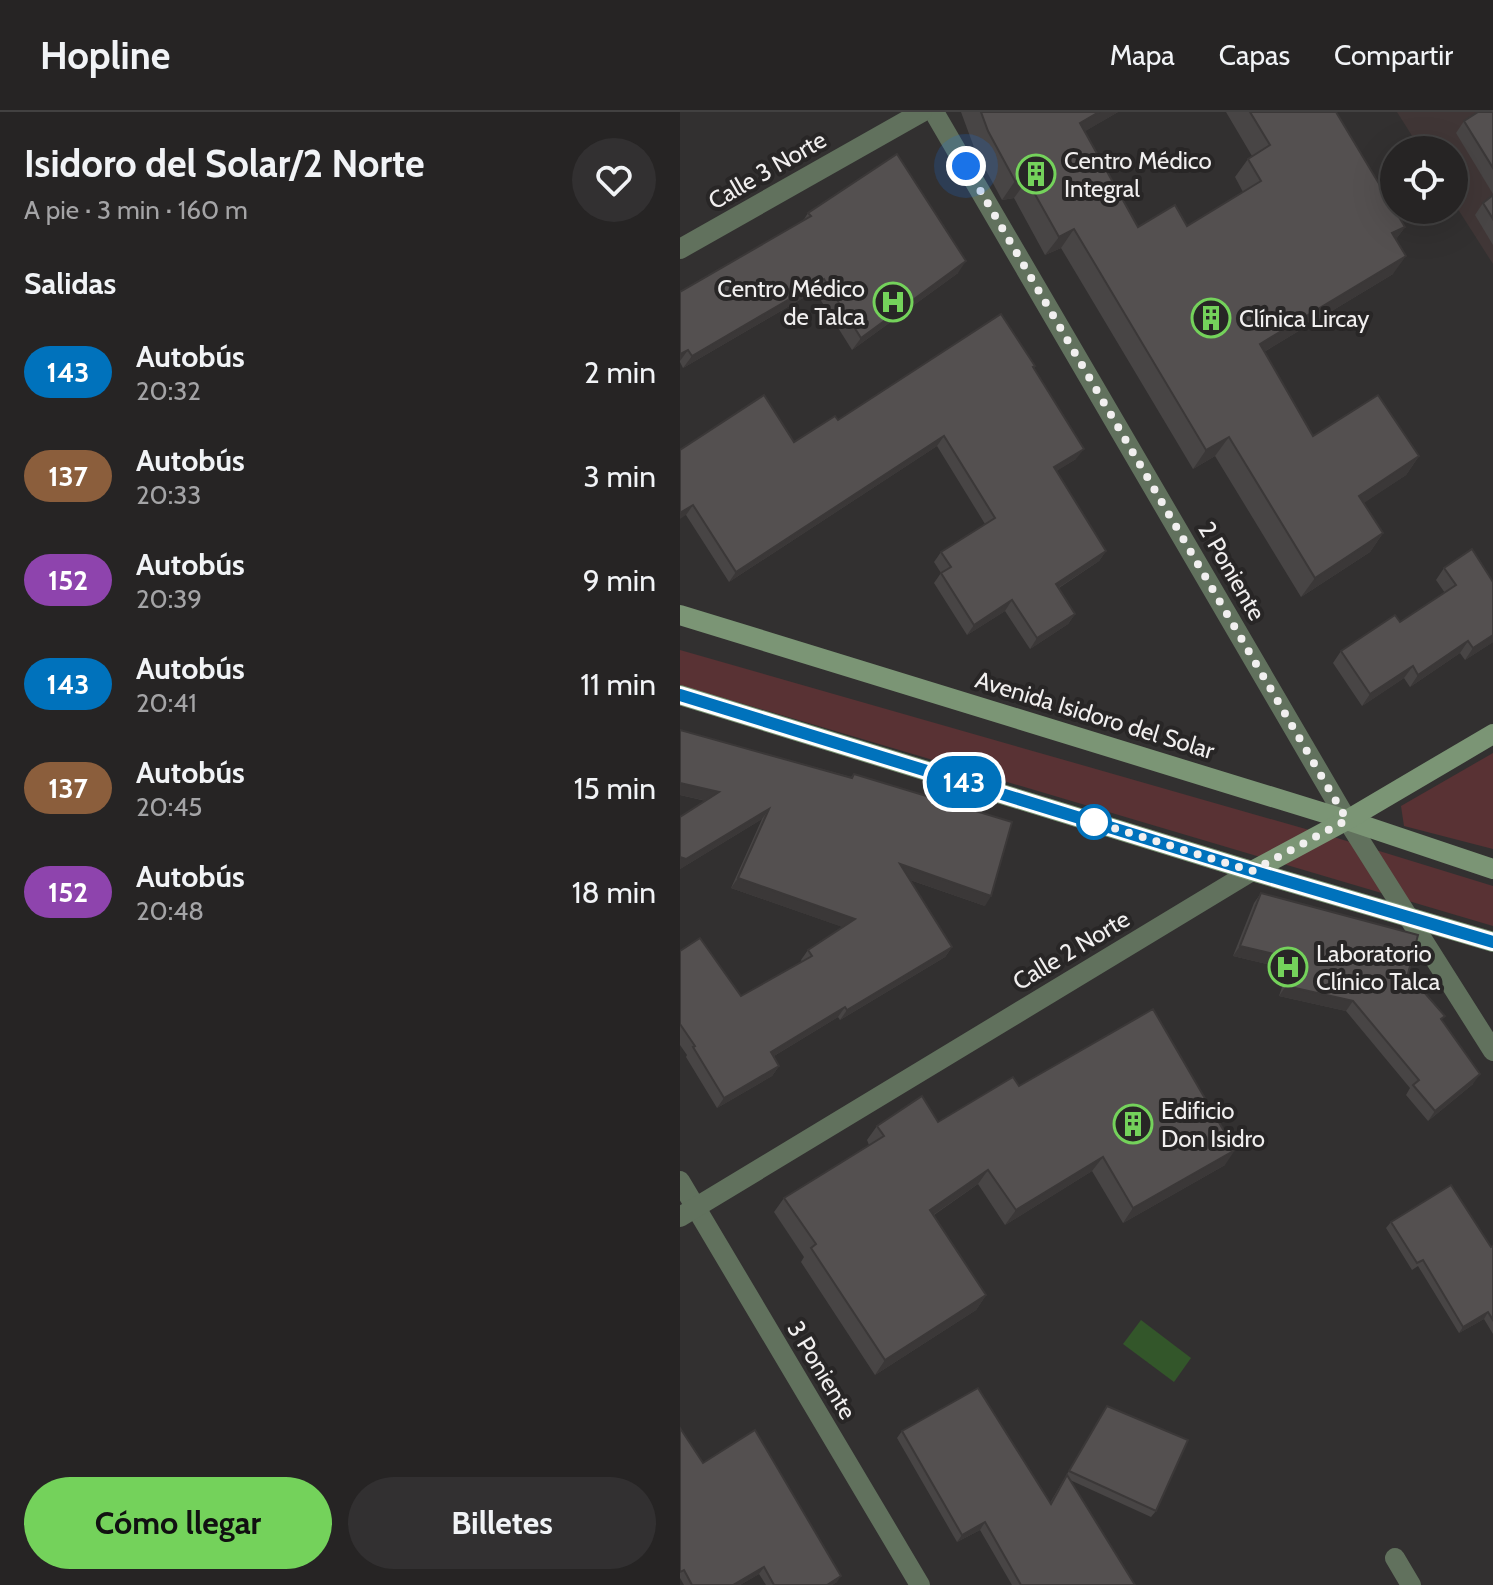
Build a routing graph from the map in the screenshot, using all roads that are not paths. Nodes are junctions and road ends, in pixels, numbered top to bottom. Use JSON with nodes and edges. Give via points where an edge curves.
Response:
{"nodes":[{"id":1,"x":922,"y":112,"type":"edge"},
{"id":2,"x":934,"y":112,"type":"edge"},
{"id":3,"x":680,"y":249,"type":"edge"},
{"id":4,"x":680,"y":615,"type":"edge"},
{"id":5,"x":680,"y":695,"type":"edge"},
{"id":6,"x":1493,"y":734,"type":"edge"},
{"id":7,"x":1347,"y":820,"type":"junction"},
{"id":8,"x":1493,"y":869,"type":"edge"},
{"id":9,"x":1252,"y":871,"type":"junction"},
{"id":10,"x":1406,"y":917,"type":"junction"},
{"id":11,"x":1493,"y":942,"type":"edge"},
{"id":12,"x":1493,"y":1051,"type":"edge"},
{"id":13,"x":680,"y":1181,"type":"edge"},
{"id":14,"x":688,"y":1212,"type":"edge"},
{"id":15,"x":1395,"y":1558,"type":"dead end"},
{"id":16,"x":920,"y":1585,"type":"edge"},
{"id":17,"x":1411,"y":1585,"type":"edge"}],
"edges":[{"from":1,"to":3,"type":"street","name":"Calle 3 Norte"},
{"from":2,"to":7,"type":"street","name":"2 Poniente"},
{"from":4,"to":7,"type":"main road","name":"Avenida Isidoro del Solar"},
{"from":5,"to":9,"type":"main road"},
{"from":6,"to":7,"type":"main road","name":"Calle 2 Norte"},
{"from":7,"to":8,"type":"main road","name":"Avenida Isidoro del Solar"},
{"from":7,"to":9,"type":"main road","name":"Calle 2 Norte"},
{"from":7,"to":10,"type":"street","name":"2 Poniente"},
{"from":9,"to":10,"type":"main road"},
{"from":9,"to":14,"type":"street","name":"Calle 2 Norte"},
{"from":10,"to":11,"type":"main road"},
{"from":10,"to":12,"type":"street","name":"2 Poniente"},
{"from":13,"to":14,"type":"street","name":"3 Poniente"},
{"from":14,"to":16,"type":"street","name":"3 Poniente"},
{"from":15,"to":17,"type":"street"}]}
